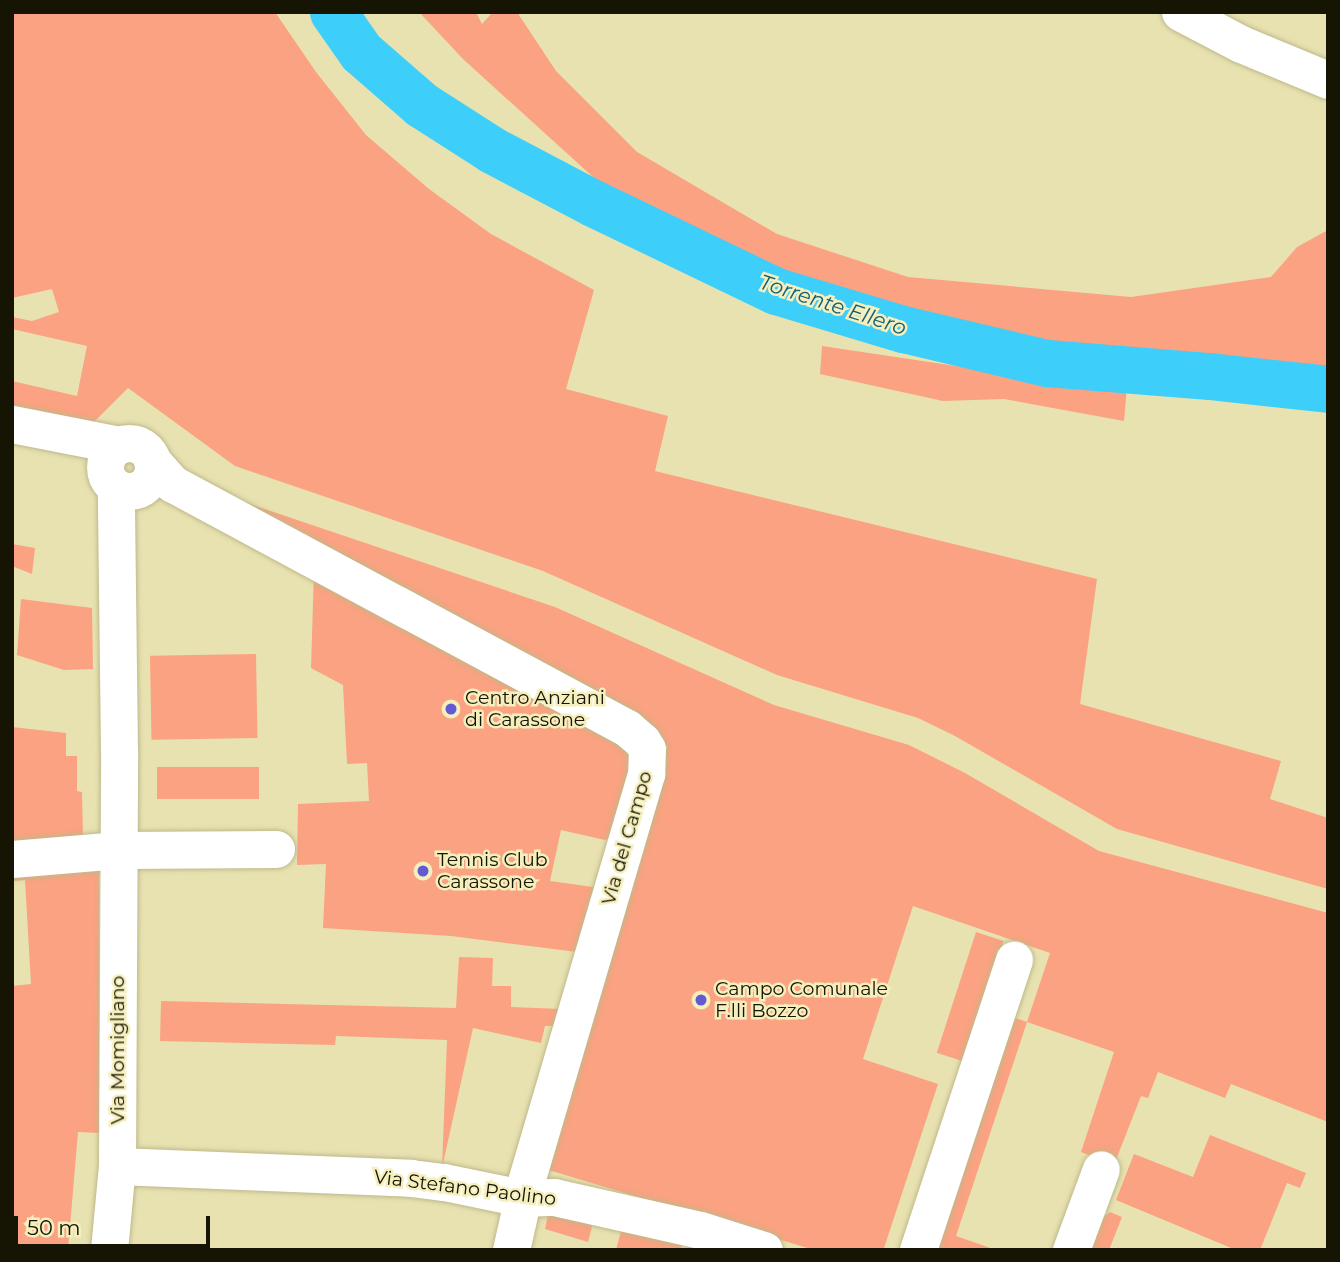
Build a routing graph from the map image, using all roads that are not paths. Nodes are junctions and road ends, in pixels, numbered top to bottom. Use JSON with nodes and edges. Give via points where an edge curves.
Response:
{"nodes":[{"id":1,"x":1180,"y":12,"type":"edge"},
{"id":2,"x":1319,"y":76,"type":"edge"},
{"id":3,"x":12,"y":424,"type":"edge"},
{"id":4,"x":134,"y":475,"type":"junction"},
{"id":5,"x":276,"y":849,"type":"dead end"},
{"id":6,"x":118,"y":850,"type":"junction"},
{"id":7,"x":12,"y":859,"type":"edge"},
{"id":8,"x":1014,"y":959,"type":"dead end"},
{"id":9,"x":117,"y":1166,"type":"junction"},
{"id":10,"x":1101,"y":1169,"type":"dead end"},
{"id":11,"x":522,"y":1198,"type":"junction"},
{"id":12,"x":697,"y":1240,"type":"edge"},
{"id":13,"x":109,"y":1250,"type":"edge"},
{"id":14,"x":511,"y":1250,"type":"edge"},
{"id":15,"x":764,"y":1250,"type":"edge"},
{"id":16,"x":918,"y":1250,"type":"edge"},
{"id":17,"x":1071,"y":1250,"type":"edge"}],
"edges":[{"from":1,"to":2,"type":"street","via":[[1241,44]]},
{"from":3,"to":4,"type":"street","name":"Via del Campo"},
{"from":4,"to":6,"type":"street","name":"Via Momigliano"},
{"from":4,"to":11,"type":"street","name":"Via del Campo","via":[[627,728],[647,749],[646,774]]},
{"from":5,"to":6,"type":"street"},
{"from":6,"to":7,"type":"street"},
{"from":6,"to":9,"type":"street","name":"Via Momigliano"},
{"from":8,"to":16,"type":"street"},
{"from":9,"to":11,"type":"street","name":"Via Stefano Paolino","via":[[411,1178]]},
{"from":9,"to":13,"type":"street","name":"Via Momigliano"},
{"from":10,"to":17,"type":"street"},
{"from":11,"to":12,"type":"street","name":"Via Stefano Paolino","via":[[554,1197]]},
{"from":11,"to":14,"type":"street","name":"Via del Campo"},
{"from":12,"to":15,"type":"street","name":"Via Stefano Paolino"}]}
